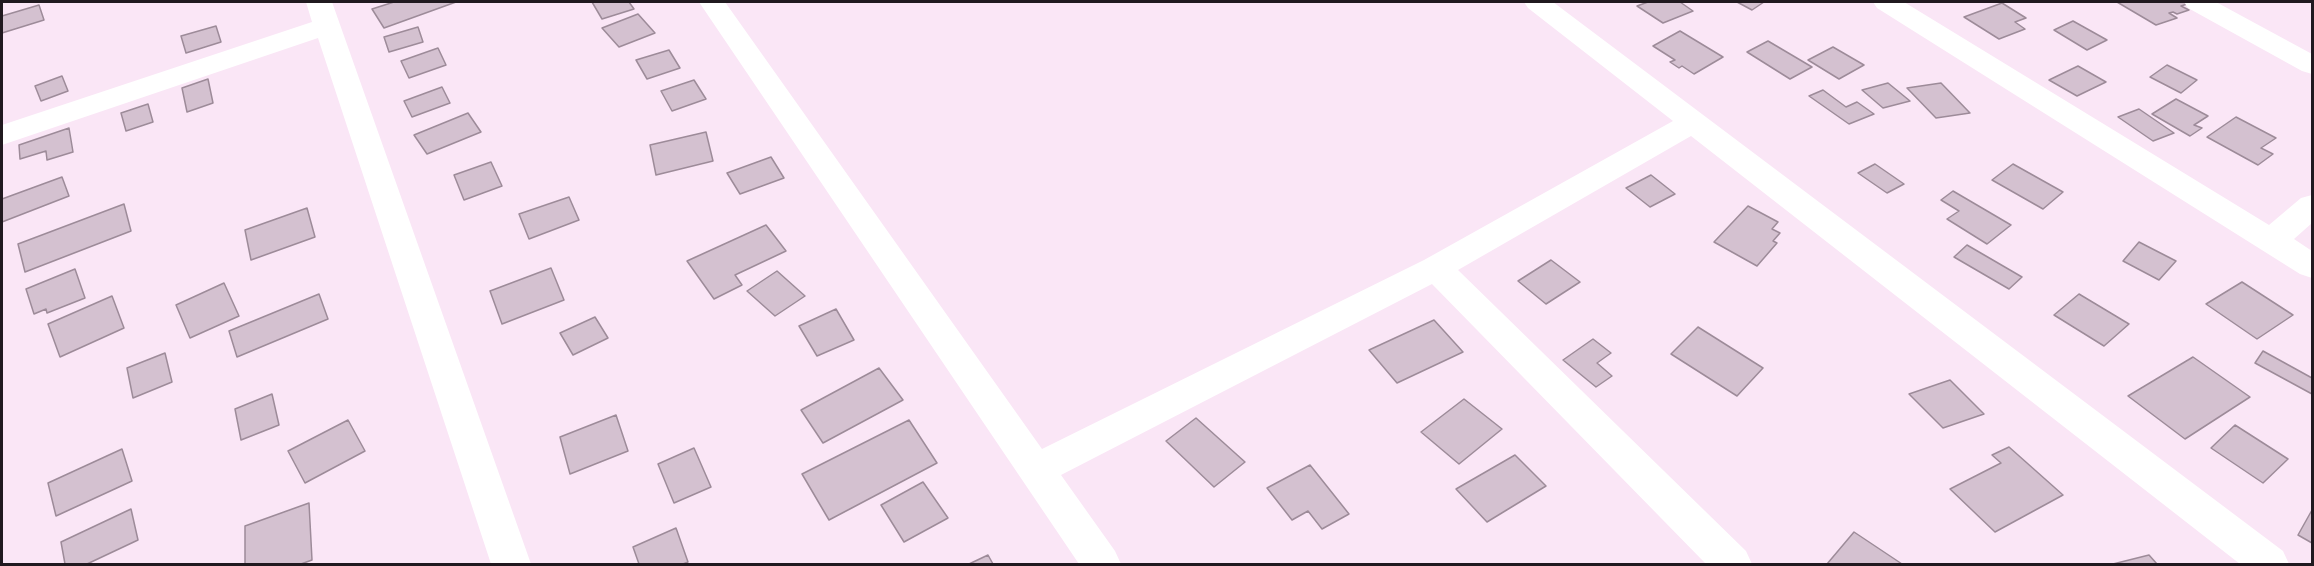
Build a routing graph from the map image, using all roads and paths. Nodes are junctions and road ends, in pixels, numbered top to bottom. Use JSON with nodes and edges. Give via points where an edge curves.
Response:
{"nodes":[{"id":1,"x":712,"y":2,"type":"edge"},
{"id":2,"x":1537,"y":2,"type":"edge"},
{"id":3,"x":1886,"y":2,"type":"edge"},
{"id":4,"x":2197,"y":2,"type":"edge"},
{"id":5,"x":322,"y":14,"type":"edge"},
{"id":6,"x":2313,"y":65,"type":"edge"},
{"id":7,"x":1693,"y":123,"type":"junction"},
{"id":8,"x":2,"y":135,"type":"edge"},
{"id":9,"x":2313,"y":206,"type":"edge"},
{"id":10,"x":2271,"y":240,"type":"junction"},
{"id":11,"x":2313,"y":266,"type":"edge"},
{"id":12,"x":1436,"y":268,"type":"junction"},
{"id":13,"x":1035,"y":470,"type":"junction"},
{"id":14,"x":511,"y":564,"type":"edge"},
{"id":15,"x":1101,"y":564,"type":"edge"},
{"id":16,"x":1732,"y":564,"type":"edge"},
{"id":17,"x":2269,"y":564,"type":"edge"}],
"edges":[{"from":1,"to":13,"type":"street"},
{"from":2,"to":7,"type":"street"},
{"from":3,"to":10,"type":"street"},
{"from":4,"to":6,"type":"street"},
{"from":5,"to":8,"type":"street"},
{"from":5,"to":14,"type":"street"},
{"from":7,"to":12,"type":"street"},
{"from":7,"to":17,"type":"street"},
{"from":9,"to":10,"type":"street"},
{"from":10,"to":11,"type":"street"},
{"from":12,"to":13,"type":"street"},
{"from":12,"to":16,"type":"street"},
{"from":13,"to":15,"type":"street"}]}
